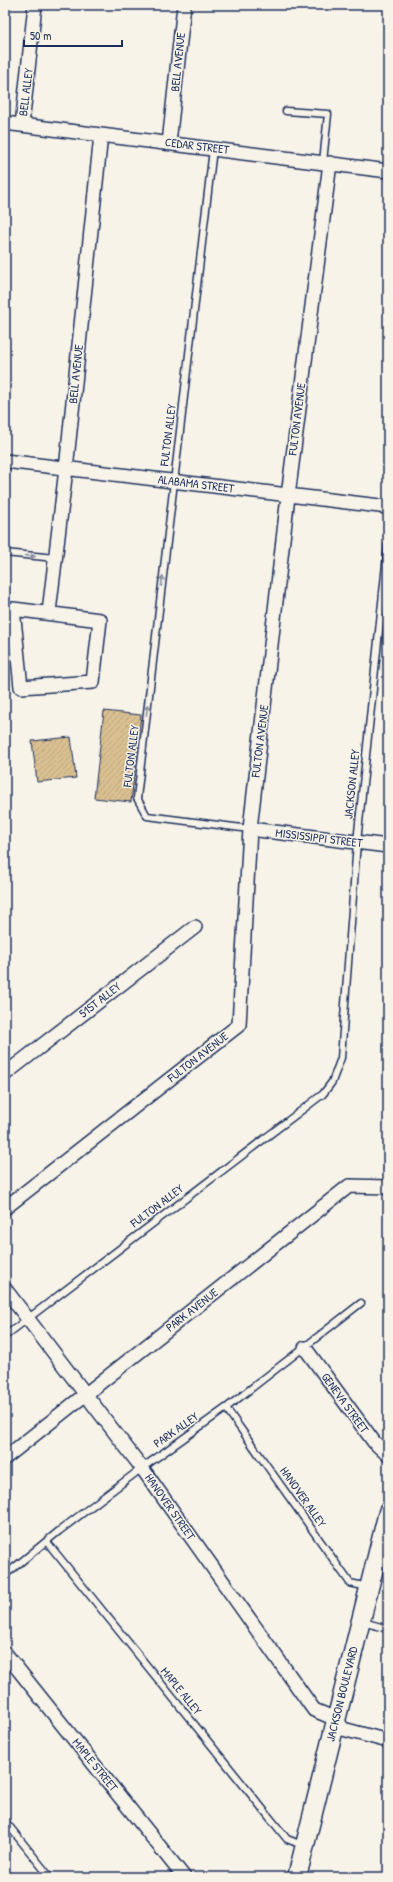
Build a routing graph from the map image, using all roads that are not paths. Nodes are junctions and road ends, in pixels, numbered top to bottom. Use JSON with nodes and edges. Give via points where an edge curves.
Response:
{"nodes":[{"id":1,"x":36,"y":5,"type":"edge"},
{"id":2,"x":184,"y":5,"type":"edge"},
{"id":3,"x":286,"y":110,"type":"dead end"},
{"id":4,"x":5,"y":123,"type":"edge"},
{"id":5,"x":22,"y":125,"type":"junction"},
{"id":6,"x":101,"y":135,"type":"junction"},
{"id":7,"x":169,"y":143,"type":"junction"},
{"id":8,"x":213,"y":148,"type":"junction"},
{"id":9,"x":327,"y":163,"type":"junction"},
{"id":10,"x":388,"y":170,"type":"edge"},
{"id":11,"x":5,"y":461,"type":"edge"},
{"id":12,"x":66,"y":469,"type":"junction"},
{"id":13,"x":174,"y":481,"type":"junction"},
{"id":14,"x":288,"y":496,"type":"junction"},
{"id":15,"x":388,"y":507,"type":"edge"},
{"id":16,"x":388,"y":545,"type":"edge"},
{"id":17,"x":5,"y":553,"type":"edge"},
{"id":18,"x":55,"y":558,"type":"junction"},
{"id":19,"x":48,"y":612,"type":"junction"},
{"id":20,"x":250,"y":829,"type":"junction"},
{"id":21,"x":357,"y":842,"type":"junction"},
{"id":22,"x":388,"y":846,"type":"edge"},
{"id":23,"x":195,"y":927,"type":"dead end"},
{"id":24,"x":5,"y":1074,"type":"edge"},
{"id":25,"x":323,"y":1094,"type":"joint"},
{"id":26,"x":388,"y":1187,"type":"edge"},
{"id":27,"x":5,"y":1208,"type":"edge"},
{"id":28,"x":5,"y":1289,"type":"edge"},
{"id":29,"x":361,"y":1303,"type":"dead end"},
{"id":30,"x":28,"y":1319,"type":"junction"},
{"id":31,"x":5,"y":1336,"type":"edge"},
{"id":32,"x":305,"y":1348,"type":"junction"},
{"id":33,"x":86,"y":1394,"type":"junction"},
{"id":34,"x":226,"y":1408,"type":"junction"},
{"id":35,"x":388,"y":1455,"type":"edge"},
{"id":36,"x":5,"y":1458,"type":"edge"},
{"id":37,"x":142,"y":1468,"type":"junction"},
{"id":38,"x":388,"y":1512,"type":"edge"},
{"id":39,"x":47,"y":1542,"type":"junction"},
{"id":40,"x":5,"y":1575,"type":"edge"},
{"id":41,"x":369,"y":1587,"type":"junction"},
{"id":42,"x":361,"y":1622,"type":"junction"},
{"id":43,"x":388,"y":1629,"type":"edge"},
{"id":44,"x":5,"y":1653,"type":"edge"},
{"id":45,"x":336,"y":1719,"type":"junction"},
{"id":46,"x":388,"y":1741,"type":"edge"},
{"id":47,"x":5,"y":1821,"type":"edge"},
{"id":48,"x":304,"y":1846,"type":"junction"},
{"id":49,"x":50,"y":1877,"type":"edge"},
{"id":50,"x":184,"y":1877,"type":"edge"},
{"id":51,"x":297,"y":1877,"type":"edge"}],
"edges":[{"from":1,"to":5,"type":"street","name":"BELL ALLEY"},
{"from":2,"to":7,"type":"street","name":"BELL AVENUE"},
{"from":3,"to":9,"type":"lane","via":[[328,114]]},
{"from":4,"to":5,"type":"street","name":"CEDAR STREET"},
{"from":5,"to":6,"type":"street","name":"CEDAR STREET"},
{"from":6,"to":7,"type":"street","name":"CEDAR STREET"},
{"from":6,"to":12,"type":"street","name":"BELL AVENUE"},
{"from":7,"to":8,"type":"street","name":"CEDAR STREET"},
{"from":8,"to":9,"type":"street","name":"CEDAR STREET"},
{"from":8,"to":13,"type":"lane","name":"FULTON ALLEY"},
{"from":9,"to":10,"type":"street","name":"CEDAR STREET"},
{"from":9,"to":14,"type":"street","name":"FULTON AVENUE"},
{"from":11,"to":12,"type":"street","name":"ALABAMA STREET"},
{"from":12,"to":13,"type":"street","name":"ALABAMA STREET"},
{"from":12,"to":18,"type":"street","name":"BELL AVENUE"},
{"from":13,"to":14,"type":"street","name":"ALABAMA STREET"},
{"from":20,"to":13,"type":"lane","name":"FULTON ALLEY","one_way":true,"via":[[147,816],[137,798]]},
{"from":14,"to":15,"type":"street","name":"ALABAMA STREET"},
{"from":14,"to":20,"type":"street","name":"FULTON AVENUE"},
{"from":16,"to":21,"type":"lane","name":"JACKSON ALLEY"},
{"from":17,"to":18,"type":"lane","one_way":true},
{"from":18,"to":19,"type":"street","name":"BELL AVENUE"},
{"from":19,"to":19,"type":"street","via":[[100,620],[92,682],[21,687],[13,609]]},
{"from":20,"to":21,"type":"street","name":"MISSISSIPPI STREET"},
{"from":20,"to":27,"type":"street","name":"FULTON AVENUE","via":[[238,1025]]},
{"from":21,"to":22,"type":"street","name":"MISSISSIPPI STREET"},
{"from":21,"to":25,"type":"lane","name":"JACKSON ALLEY","via":[[341,1058],[332,1082]]},
{"from":23,"to":24,"type":"street","name":"51ST ALLEY"},
{"from":25,"to":30,"type":"lane","name":"FULTON ALLEY"},
{"from":26,"to":33,"type":"street","name":"PARK AVENUE","via":[[349,1186]]},
{"from":28,"to":30,"type":"street","name":"HANOVER STREET"},
{"from":29,"to":32,"type":"lane","name":"PARK ALLEY"},
{"from":30,"to":31,"type":"lane","name":"FULTON ALLEY"},
{"from":30,"to":33,"type":"street","name":"HANOVER STREET"},
{"from":32,"to":34,"type":"lane","name":"PARK ALLEY"},
{"from":32,"to":35,"type":"street","name":"GENEVA STREET","via":[[374,1442]]},
{"from":33,"to":36,"type":"street","name":"PARK AVENUE"},
{"from":33,"to":37,"type":"street","name":"HANOVER STREET"},
{"from":34,"to":37,"type":"lane","name":"PARK ALLEY"},
{"from":34,"to":41,"type":"lane","name":"HANOVER ALLEY","via":[[350,1583]]},
{"from":37,"to":39,"type":"lane","name":"PARK ALLEY"},
{"from":37,"to":45,"type":"street","name":"HANOVER STREET","via":[[314,1710]]},
{"from":38,"to":41,"type":"street","name":"JACKSON BOULEVARD"},
{"from":39,"to":40,"type":"lane","name":"PARK ALLEY"},
{"from":39,"to":48,"type":"lane","name":"MAPLE ALLEY","via":[[287,1839]]},
{"from":41,"to":42,"type":"street","name":"JACKSON BOULEVARD"},
{"from":42,"to":43,"type":"lane"},
{"from":42,"to":45,"type":"street","name":"JACKSON BOULEVARD"},
{"from":44,"to":50,"type":"street","name":"MAPLE STREET"},
{"from":45,"to":46,"type":"street","name":"HANOVER STREET","via":[[343,1729]]},
{"from":45,"to":48,"type":"street","name":"JACKSON BOULEVARD"},
{"from":47,"to":49,"type":"lane"},
{"from":48,"to":51,"type":"street","name":"JACKSON BOULEVARD"}]}
